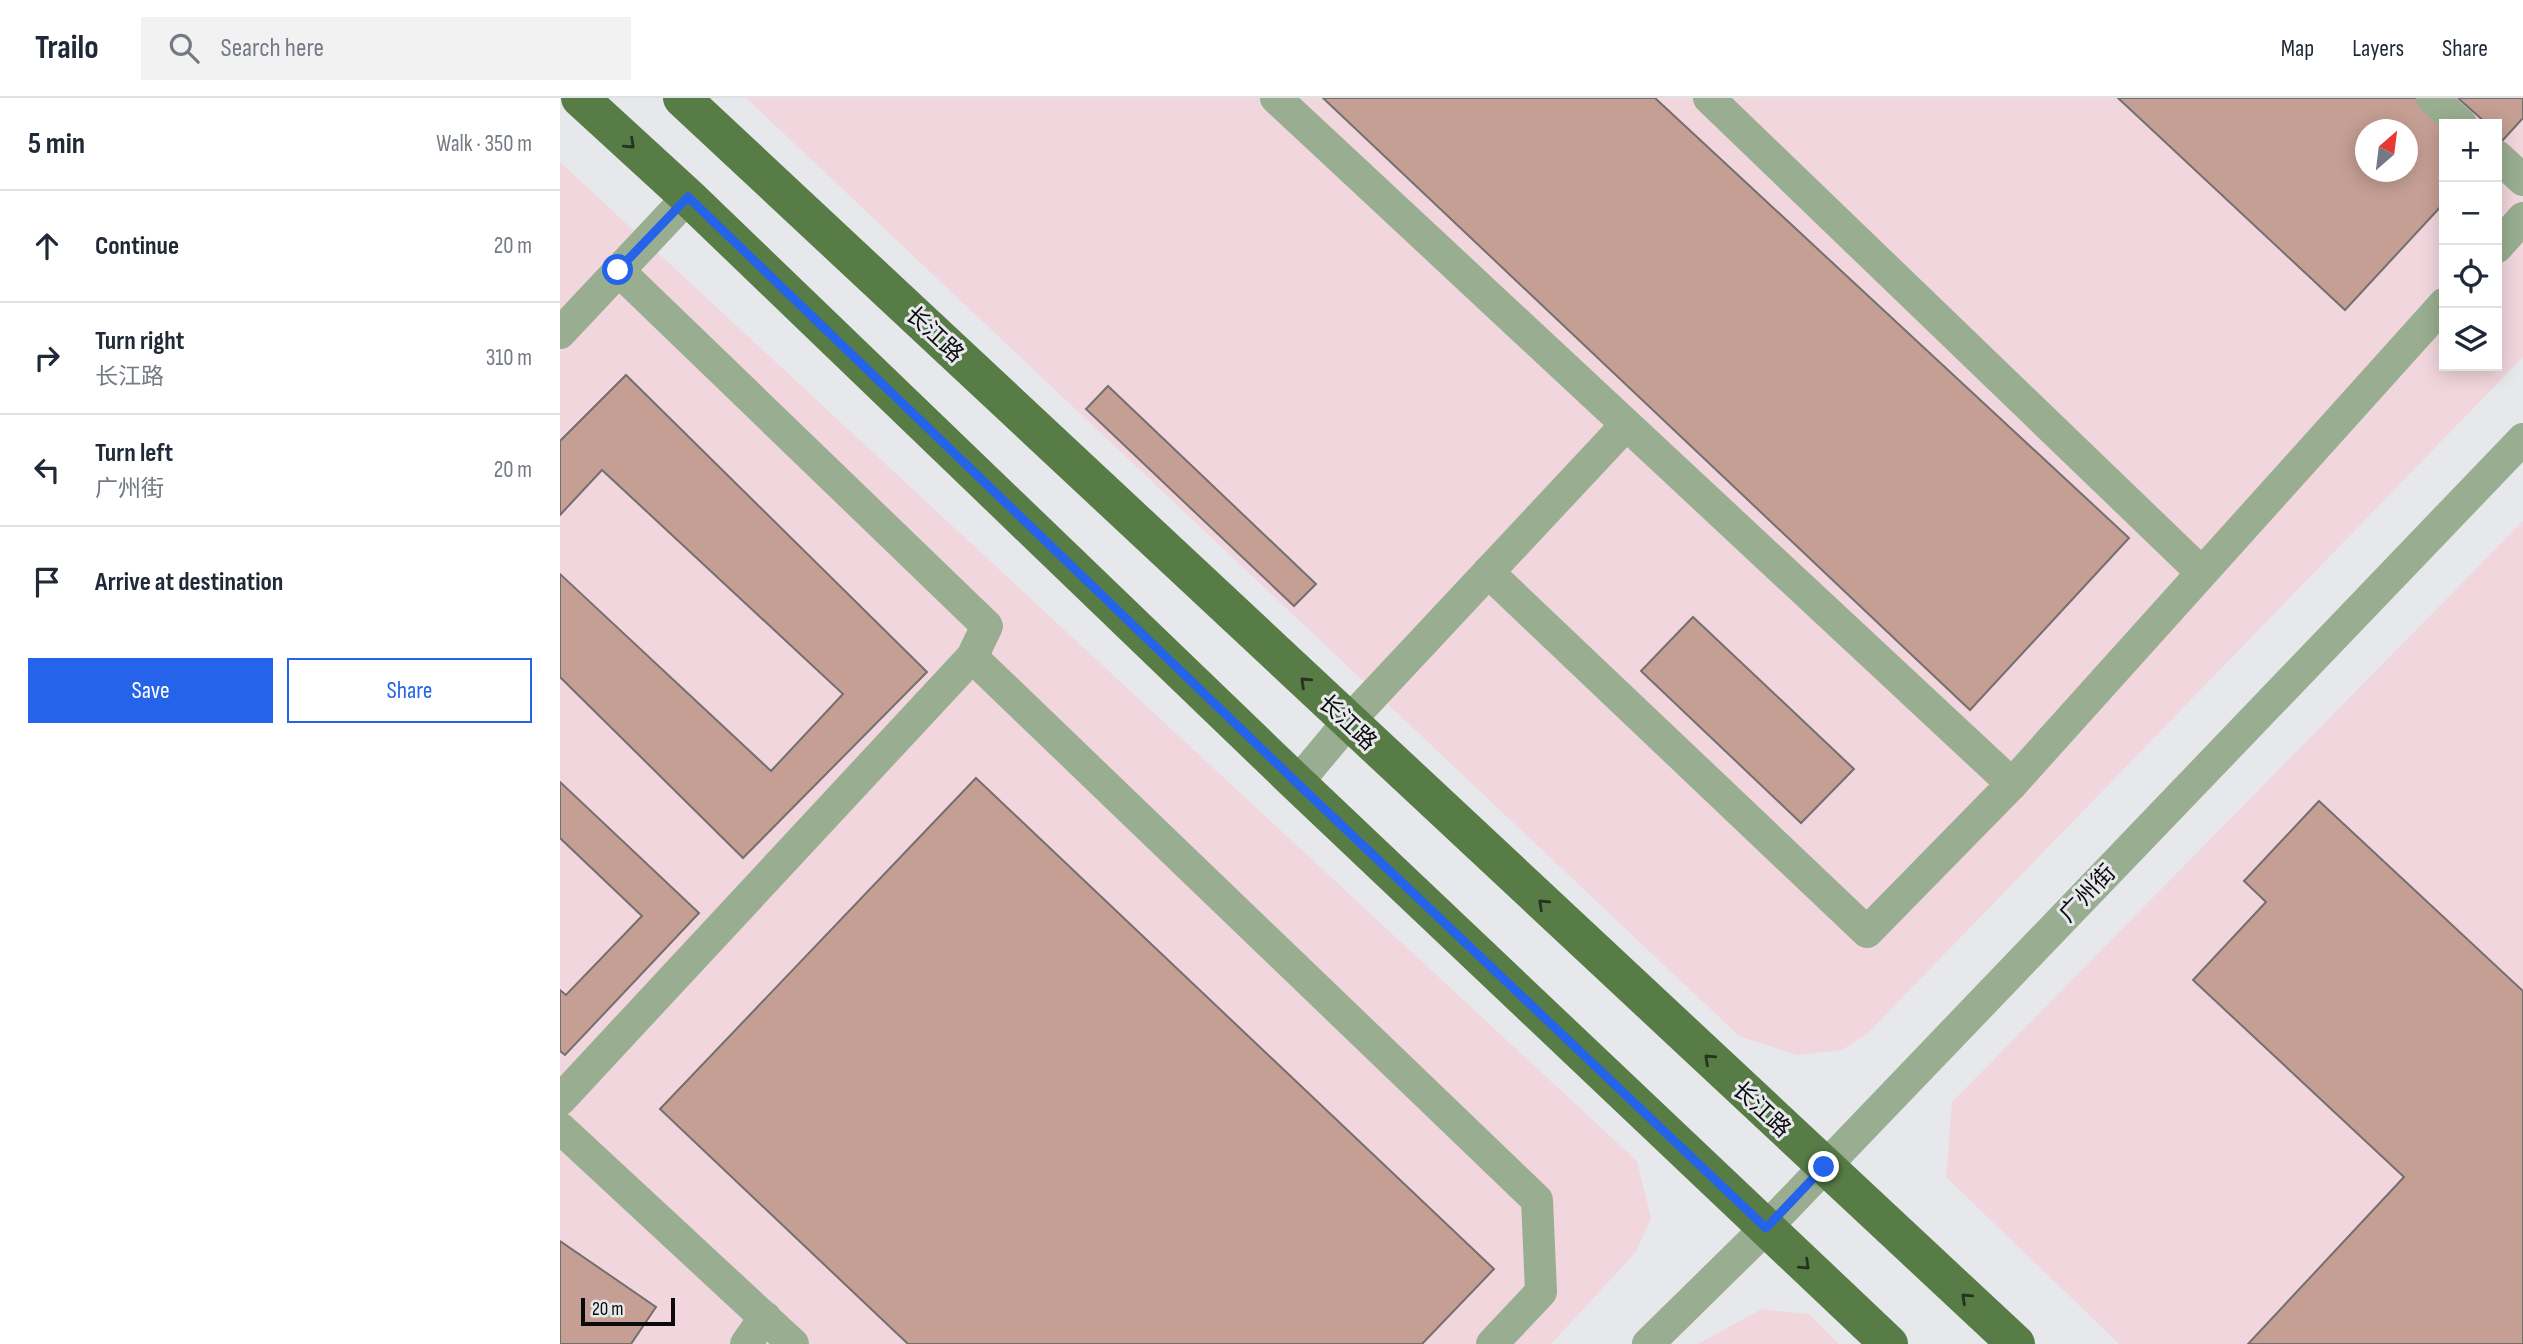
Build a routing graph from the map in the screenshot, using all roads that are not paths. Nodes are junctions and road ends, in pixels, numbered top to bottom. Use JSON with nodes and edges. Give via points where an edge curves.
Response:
{"nodes":[{"id":1,"x":580,"y":98,"type":"edge"},
{"id":2,"x":682,"y":98,"type":"edge"},
{"id":3,"x":1276,"y":98,"type":"edge"},
{"id":4,"x":1709,"y":98,"type":"edge"},
{"id":5,"x":2432,"y":98,"type":"edge"},
{"id":6,"x":2455,"y":119,"type":"edge"},
{"id":7,"x":2502,"y":161,"type":"edge"},
{"id":8,"x":2523,"y":180,"type":"edge"},
{"id":9,"x":688,"y":197,"type":"junction"},
{"id":10,"x":2523,"y":218,"type":"edge"},
{"id":11,"x":2499,"y":245,"type":"edge"},
{"id":12,"x":618,"y":270,"type":"junction"},
{"id":13,"x":2440,"y":308,"type":"edge"},
{"id":14,"x":560,"y":334,"type":"edge"},
{"id":15,"x":1626,"y":425,"type":"junction"},
{"id":16,"x":2523,"y":439,"type":"edge"},
{"id":17,"x":1488,"y":572,"type":"junction"},
{"id":18,"x":2201,"y":572,"type":"junction"},
{"id":19,"x":972,"y":657,"type":"junction"},
{"id":20,"x":1348,"y":722,"type":"junction"},
{"id":21,"x":1297,"y":783,"type":"junction"},
{"id":22,"x":2012,"y":783,"type":"junction"},
{"id":23,"x":560,"y":1100,"type":"edge"},
{"id":24,"x":560,"y":1128,"type":"edge"},
{"id":25,"x":1824,"y":1167,"type":"junction"},
{"id":26,"x":1766,"y":1228,"type":"junction"},
{"id":27,"x":765,"y":1317,"type":"junction"},
{"id":28,"x":1875,"y":1340,"type":"edge"},
{"id":29,"x":747,"y":1344,"type":"edge"},
{"id":30,"x":793,"y":1344,"type":"edge"},
{"id":31,"x":1492,"y":1344,"type":"edge"},
{"id":32,"x":1648,"y":1344,"type":"edge"},
{"id":33,"x":2016,"y":1344,"type":"edge"}],
"edges":[{"from":1,"to":9,"type":"main road","one_way":true},
{"from":20,"to":2,"type":"main road","name":"长江路","one_way":true},
{"from":3,"to":15,"type":"street"},
{"from":4,"to":18,"type":"street"},
{"from":5,"to":6,"type":"street"},
{"from":7,"to":8,"type":"street"},
{"from":9,"to":12,"type":"street"},
{"from":9,"to":21,"type":"main road"},
{"from":10,"to":11,"type":"street"},
{"from":12,"to":14,"type":"street"},
{"from":12,"to":19,"type":"street","via":[[987,626]]},
{"from":13,"to":18,"type":"street"},
{"from":15,"to":17,"type":"street"},
{"from":15,"to":22,"type":"street"},
{"from":16,"to":25,"type":"street","name":"广州街"},
{"from":17,"to":20,"type":"street"},
{"from":17,"to":22,"type":"street","via":[[1867,932]]},
{"from":18,"to":22,"type":"street"},
{"from":19,"to":23,"type":"street"},
{"from":19,"to":31,"type":"street","via":[[1537,1200],[1541,1292]]},
{"from":20,"to":21,"type":"street"},
{"from":25,"to":20,"type":"main road","name":"长江路","one_way":true},
{"from":21,"to":26,"type":"main road"},
{"from":24,"to":27,"type":"street"},
{"from":25,"to":26,"type":"street","name":"广州街"},
{"from":33,"to":25,"type":"main road","name":"长江路","one_way":true},
{"from":26,"to":28,"type":"main road","one_way":true},
{"from":26,"to":32,"type":"street","name":"广州街"},
{"from":27,"to":29,"type":"street"},
{"from":27,"to":30,"type":"street"}]}
